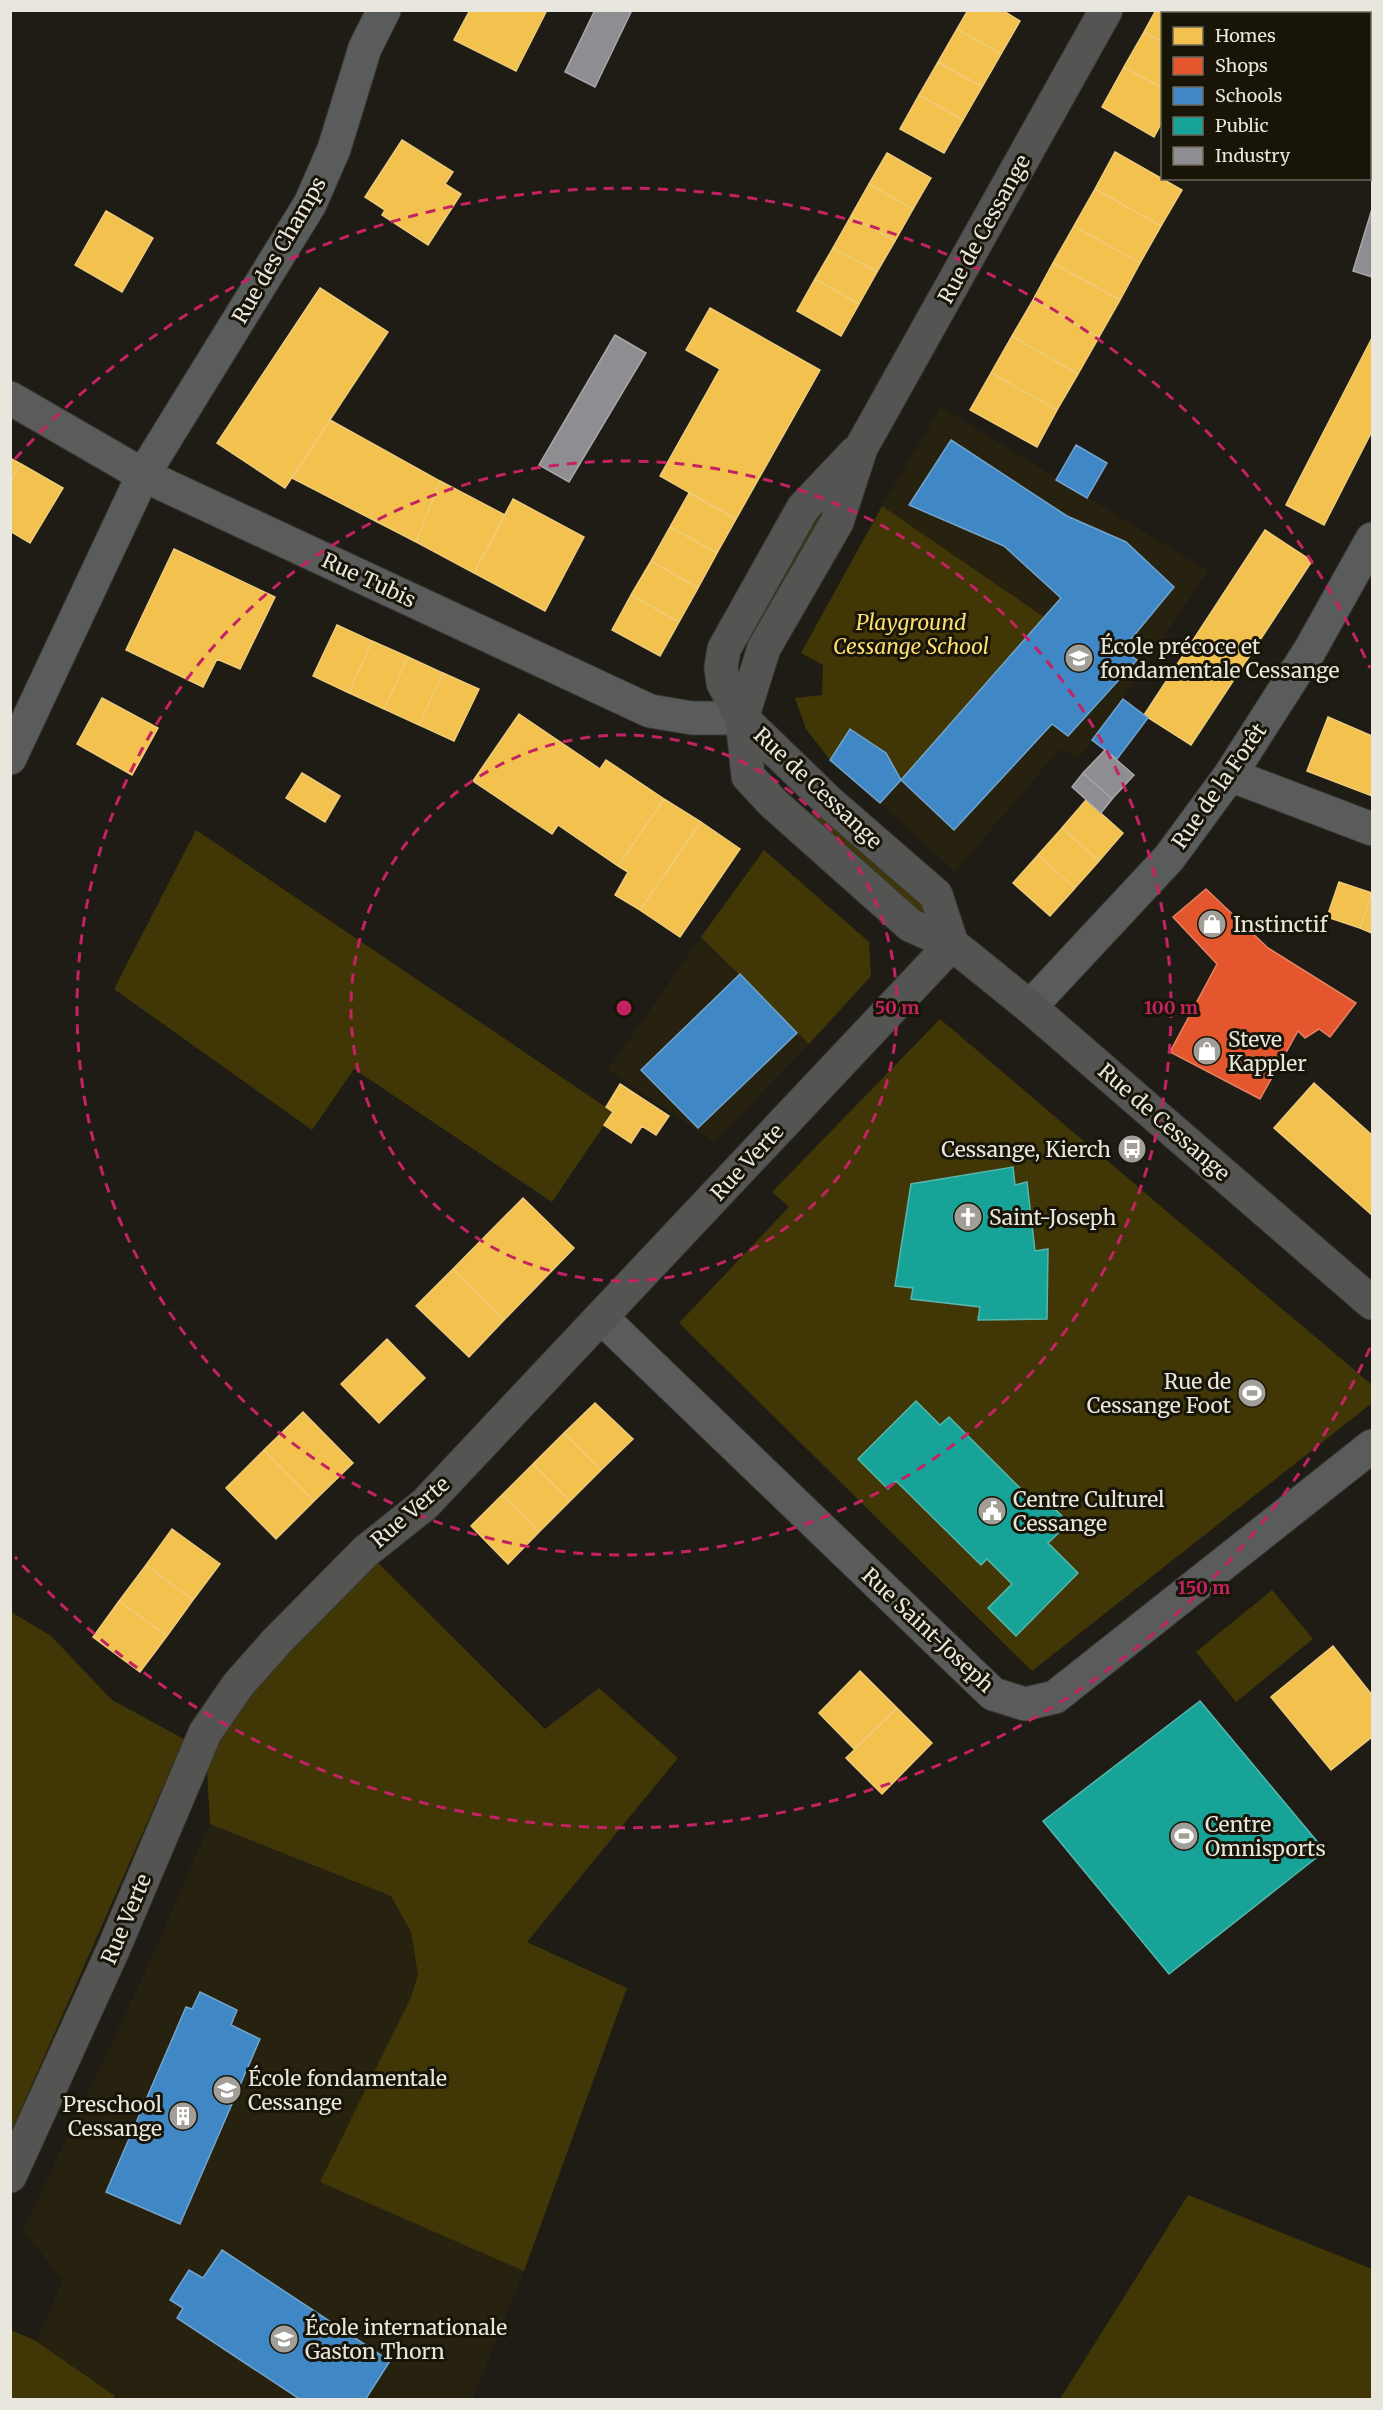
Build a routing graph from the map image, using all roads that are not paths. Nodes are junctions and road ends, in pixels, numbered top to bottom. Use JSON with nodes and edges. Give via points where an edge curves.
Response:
{"nodes":[{"id":1,"x":384,"y":10,"type":"edge"},
{"id":2,"x":1106,"y":10,"type":"edge"},
{"id":3,"x":10,"y":398,"type":"edge"},
{"id":4,"x":143,"y":475,"type":"junction"},
{"id":5,"x":1372,"y":540,"type":"edge"},
{"id":6,"x":742,"y":718,"type":"junction"},
{"id":7,"x":10,"y":758,"type":"edge"},
{"id":8,"x":1230,"y":774,"type":"junction"},
{"id":9,"x":1372,"y":829,"type":"edge"},
{"id":10,"x":952,"y":944,"type":"junction"},
{"id":11,"x":1030,"y":1007,"type":"junction"},
{"id":12,"x":1372,"y":1303,"type":"edge"},
{"id":13,"x":601,"y":1317,"type":"junction"},
{"id":14,"x":1372,"y":1446,"type":"edge"},
{"id":15,"x":10,"y":2176,"type":"edge"}],
"edges":[{"from":1,"to":4,"type":"street","name":"Rue des Champs","via":[[365,48],[334,149],[310,204]]},
{"from":2,"to":6,"type":"main road","name":"Rue de Cessange","via":[[861,448],[837,522],[764,648]]},
{"from":3,"to":4,"type":"street","name":"Rue Tubis"},
{"from":4,"to":6,"type":"street","name":"Rue Tubis","via":[[650,711],[692,718]]},
{"from":4,"to":7,"type":"street","name":"Rue des Champs"},
{"from":5,"to":8,"type":"street","name":"Rue de la Forêt","via":[[1310,650]]},
{"from":6,"to":10,"type":"main road","name":"Rue de Cessange","via":[[830,803],[936,895]]},
{"from":8,"to":9,"type":"street"},
{"from":8,"to":11,"type":"street","name":"Rue de la Forêt","via":[[1169,858]]},
{"from":10,"to":11,"type":"main road","name":"Rue de Cessange"},
{"from":10,"to":13,"type":"main road","name":"Rue Verte"},
{"from":11,"to":12,"type":"main road","name":"Rue de Cessange"},
{"from":13,"to":14,"type":"street","name":"Rue Saint-Joseph","via":[[993,1694],[1025,1704],[1055,1697]]},
{"from":13,"to":15,"type":"main road","name":"Rue Verte","via":[[425,1504],[366,1551],[238,1685],[205,1733],[113,1950]]}]}
